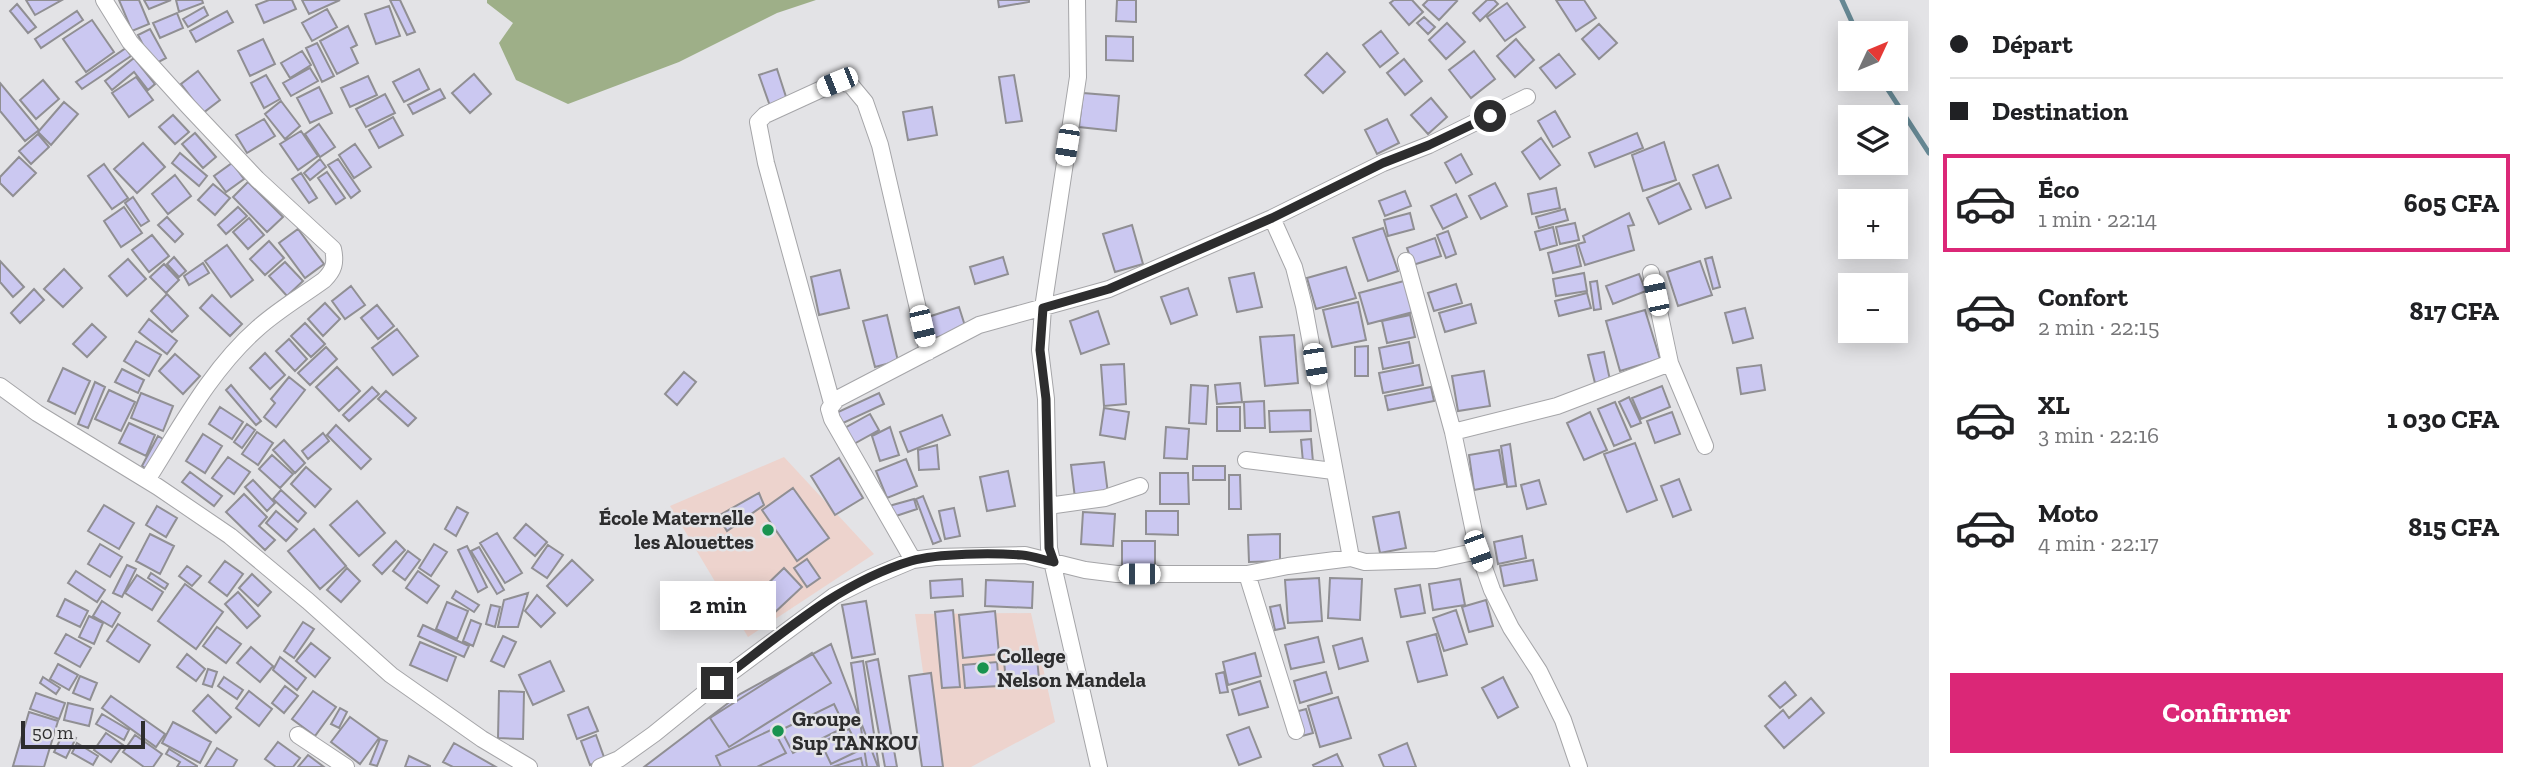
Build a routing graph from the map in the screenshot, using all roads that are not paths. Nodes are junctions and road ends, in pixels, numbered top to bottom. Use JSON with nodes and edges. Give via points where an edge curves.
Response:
{"nodes":[{"id":1,"x":104,"y":0,"type":"edge"},
{"id":2,"x":1077,"y":0,"type":"edge"},
{"id":3,"x":1527,"y":97,"type":"dead end"},
{"id":4,"x":1272,"y":218,"type":"junction"},
{"id":5,"x":1406,"y":261,"type":"dead end"},
{"id":6,"x":1651,"y":273,"type":"dead end"},
{"id":7,"x":1043,"y":308,"type":"junction"},
{"id":8,"x":928,"y":352,"type":"junction"},
{"id":9,"x":1670,"y":363,"type":"junction"},
{"id":10,"x":0,"y":386,"type":"edge"},
{"id":11,"x":832,"y":403,"type":"junction"},
{"id":12,"x":1453,"y":432,"type":"junction"},
{"id":13,"x":1705,"y":446,"type":"dead end"},
{"id":14,"x":1245,"y":460,"type":"dead end"},
{"id":15,"x":1333,"y":471,"type":"junction"},
{"id":16,"x":147,"y":480,"type":"junction"},
{"id":17,"x":1140,"y":486,"type":"dead end"},
{"id":18,"x":1048,"y":506,"type":"junction"},
{"id":19,"x":1478,"y":551,"type":"junction"},
{"id":20,"x":1351,"y":558,"type":"junction"},
{"id":21,"x":914,"y":560,"type":"junction"},
{"id":22,"x":1054,"y":562,"type":"junction"},
{"id":23,"x":1247,"y":574,"type":"junction"},
{"id":24,"x":1296,"y":732,"type":"dead end"},
{"id":25,"x":298,"y":735,"type":"dead end"},
{"id":26,"x":346,"y":767,"type":"edge"},
{"id":27,"x":529,"y":767,"type":"edge"},
{"id":28,"x":600,"y":767,"type":"edge"},
{"id":29,"x":1099,"y":767,"type":"edge"},
{"id":30,"x":1579,"y":767,"type":"edge"}],
"edges":[{"from":1,"to":16,"type":"street","via":[[130,42],[257,180],[334,249],[336,261],[324,280],[259,327],[231,355]]},
{"from":2,"to":7,"type":"street","via":[[1078,77]]},
{"from":3,"to":4,"type":"street"},
{"from":4,"to":7,"type":"street","via":[[1109,289]]},
{"from":4,"to":15,"type":"street","via":[[1294,267],[1304,306]]},
{"from":5,"to":12,"type":"street"},
{"from":6,"to":9,"type":"street"},
{"from":7,"to":8,"type":"street","via":[[979,325]]},
{"from":7,"to":18,"type":"street","via":[[1040,350]]},
{"from":8,"to":11,"type":"street"},
{"from":8,"to":11,"type":"street","via":[[880,145],[865,102],[850,84],[837,82],[765,114],[758,122],[766,163]]},
{"from":9,"to":12,"type":"street","via":[[1557,406]]},
{"from":9,"to":13,"type":"street"},
{"from":10,"to":16,"type":"street"},
{"from":11,"to":21,"type":"street","via":[[832,419]]},
{"from":12,"to":19,"type":"street"},
{"from":14,"to":15,"type":"street"},
{"from":15,"to":20,"type":"street"},
{"from":16,"to":27,"type":"street","via":[[230,536],[391,675]]},
{"from":17,"to":18,"type":"street","via":[[1105,498]]},
{"from":18,"to":22,"type":"street"},
{"from":19,"to":20,"type":"street","via":[[1436,560],[1365,562]]},
{"from":19,"to":30,"type":"street","via":[[1511,628],[1563,720]]},
{"from":20,"to":23,"type":"street"},
{"from":21,"to":22,"type":"street","via":[[1025,555]]},
{"from":21,"to":28,"type":"street","via":[[834,596],[654,734]]},
{"from":22,"to":23,"type":"street","via":[[1117,574]]},
{"from":22,"to":29,"type":"street"},
{"from":23,"to":24,"type":"street"},
{"from":25,"to":26,"type":"street"}]}
